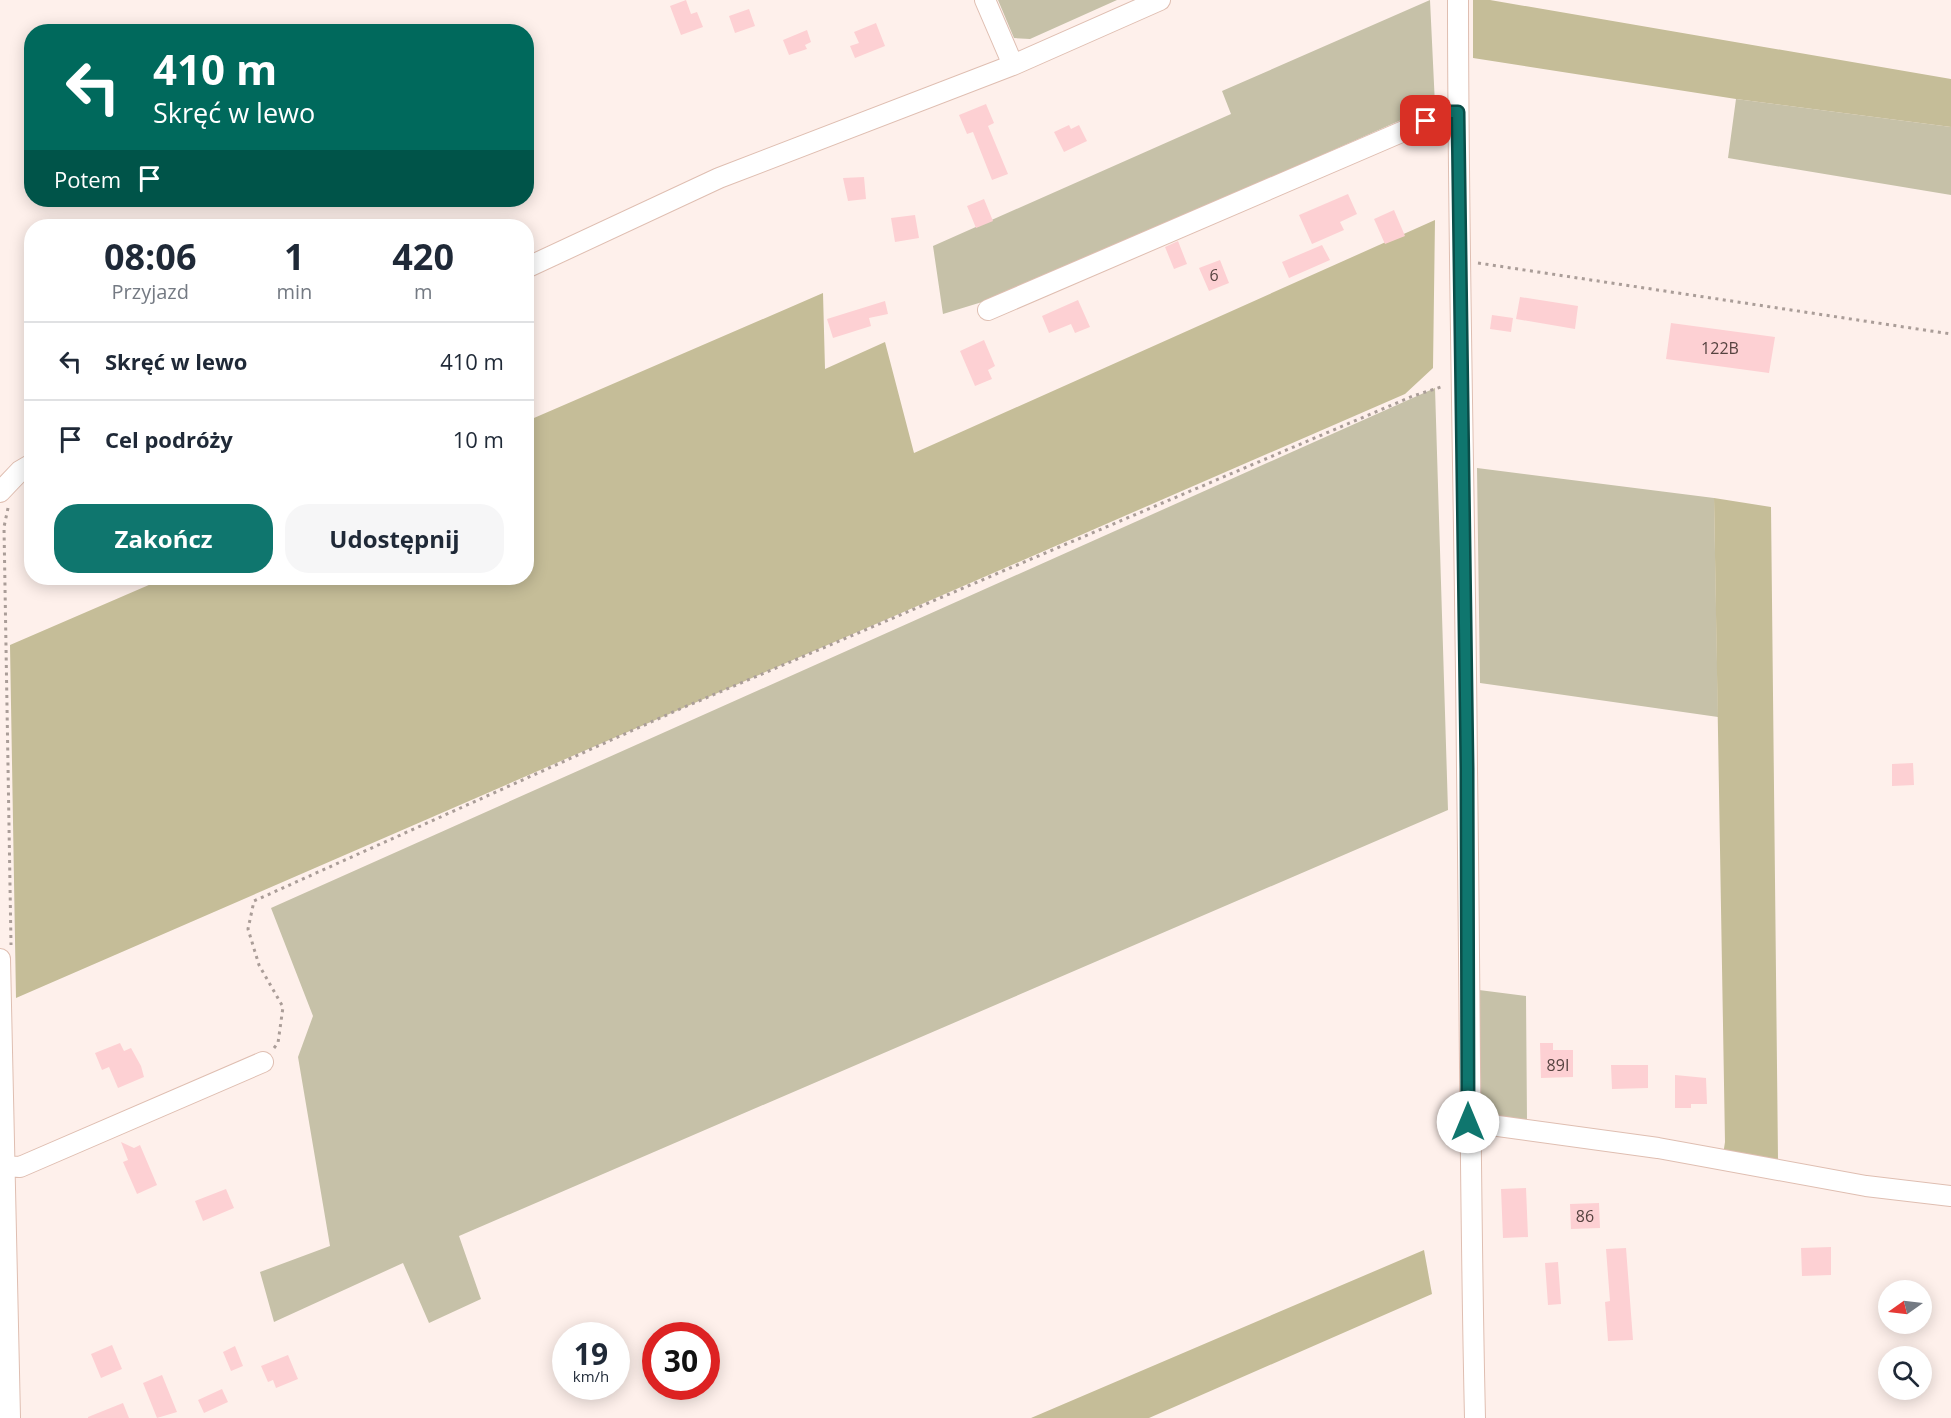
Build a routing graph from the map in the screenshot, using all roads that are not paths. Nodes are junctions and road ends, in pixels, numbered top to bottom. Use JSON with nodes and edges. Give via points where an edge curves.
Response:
{"nodes":[{"id":1,"x":986,"y":0,"type":"edge"},
{"id":2,"x":1160,"y":0,"type":"edge"},
{"id":3,"x":1458,"y":0,"type":"edge"},
{"id":4,"x":1013,"y":65,"type":"junction"},
{"id":5,"x":1458,"y":112,"type":"junction"},
{"id":6,"x":534,"y":264,"type":"edge"},
{"id":7,"x":988,"y":310,"type":"dead end"},
{"id":8,"x":24,"y":471,"type":"edge"},
{"id":9,"x":3,"y":491,"type":"edge"},
{"id":10,"x":6,"y":956,"type":"edge"},
{"id":11,"x":263,"y":1062,"type":"road end"},
{"id":12,"x":1468,"y":1122,"type":"junction"},
{"id":13,"x":5,"y":1166,"type":"junction"},
{"id":14,"x":1951,"y":1196,"type":"edge"},
{"id":15,"x":10,"y":1418,"type":"edge"},
{"id":16,"x":1476,"y":1418,"type":"edge"}],
"edges":[{"from":1,"to":4,"type":"street"},
{"from":2,"to":4,"type":"street"},
{"from":3,"to":5,"type":"street"},
{"from":4,"to":6,"type":"street","via":[[718,178]]},
{"from":5,"to":7,"type":"street","via":[[1448,112]]},
{"from":5,"to":12,"type":"street"},
{"from":8,"to":9,"type":"street"},
{"from":10,"to":13,"type":"street"},
{"from":11,"to":13,"type":"street","via":[[20,1167]]},
{"from":12,"to":14,"type":"street","via":[[1658,1148],[1866,1186]]},
{"from":12,"to":16,"type":"street"},
{"from":13,"to":15,"type":"street"}]}
